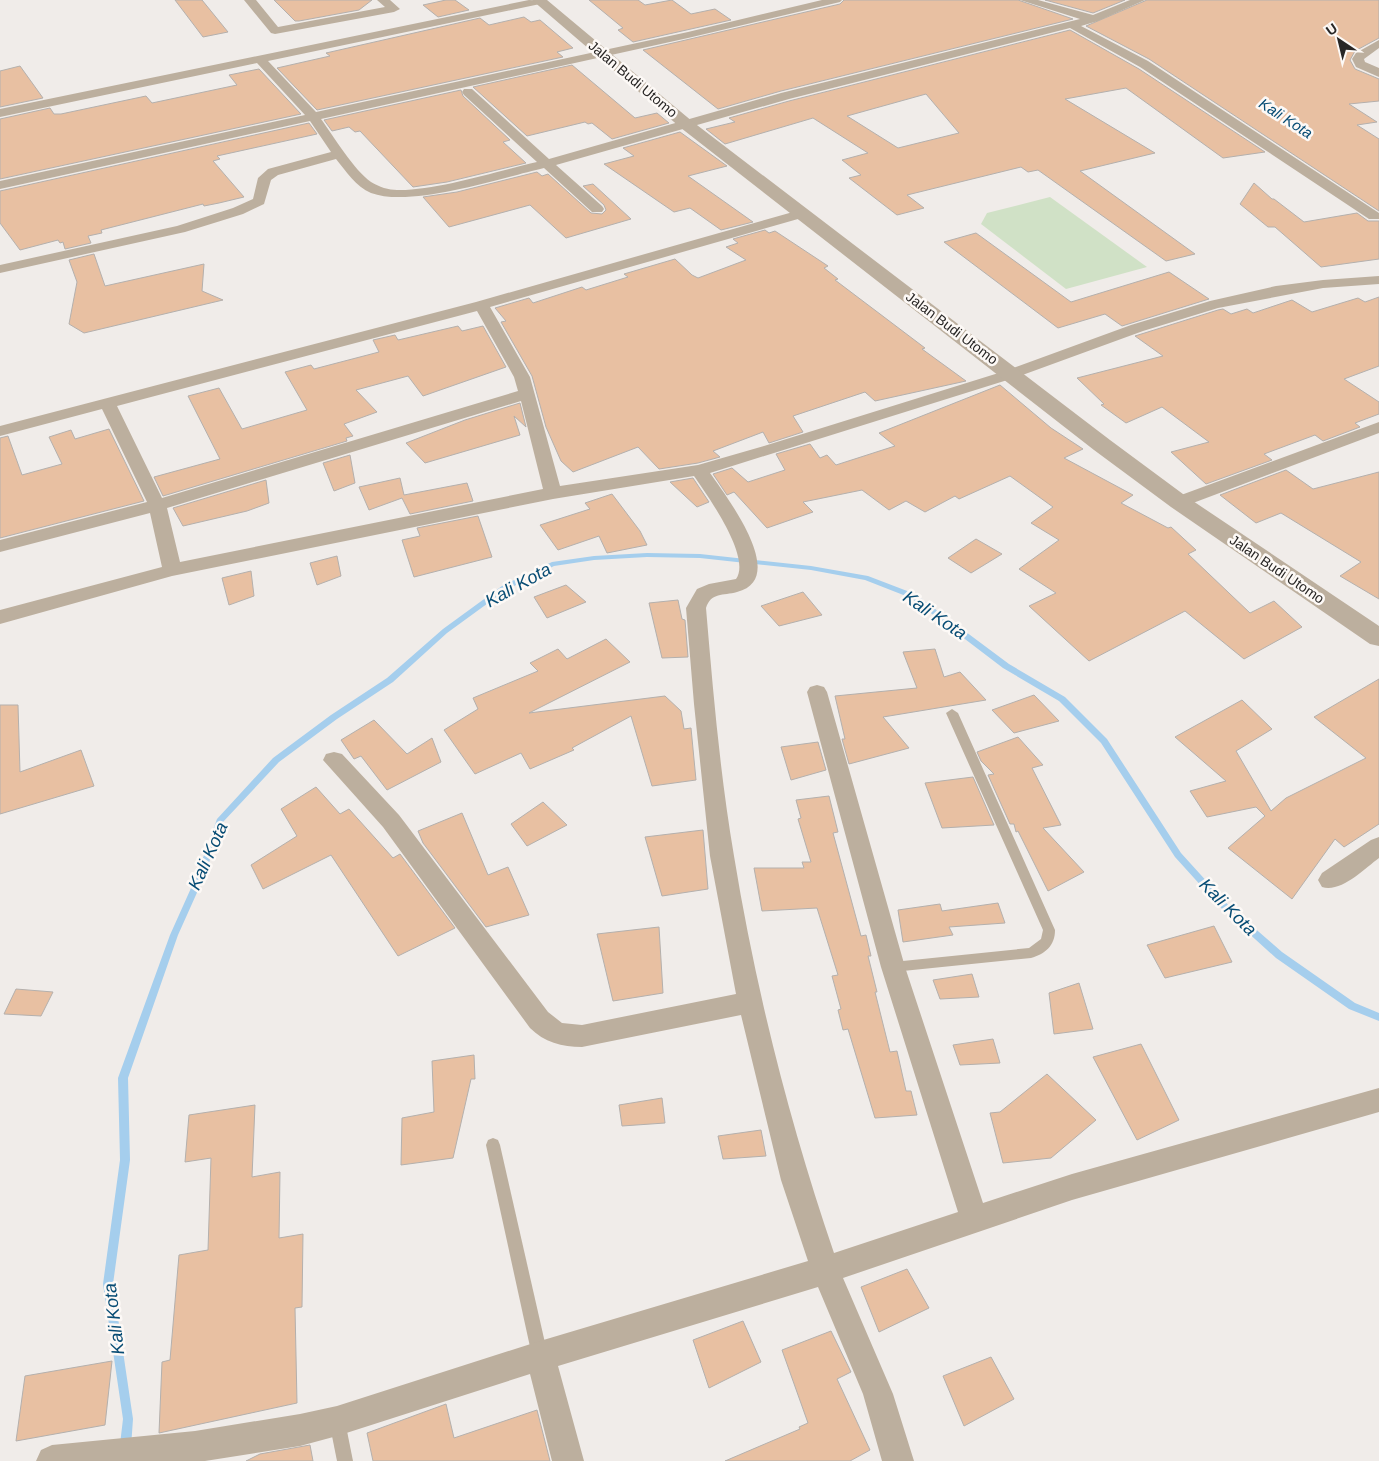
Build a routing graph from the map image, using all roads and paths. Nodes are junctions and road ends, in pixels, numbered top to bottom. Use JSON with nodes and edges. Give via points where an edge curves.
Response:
{"nodes":[{"id":1,"x":250,"y":0,"type":"edge"},
{"id":2,"x":383,"y":0,"type":"edge"},
{"id":3,"x":539,"y":0,"type":"edge"},
{"id":4,"x":836,"y":0,"type":"edge"},
{"id":5,"x":1139,"y":0,"type":"edge"},
{"id":6,"x":1032,"y":1,"type":"edge"},
{"id":7,"x":1094,"y":19,"type":"junction"},
{"id":8,"x":1072,"y":25,"type":"junction"},
{"id":9,"x":1379,"y":43,"type":"edge"},
{"id":10,"x":601,"y":53,"type":"junction"},
{"id":11,"x":260,"y":60,"type":"junction"},
{"id":12,"x":1379,"y":73,"type":"edge"},
{"id":13,"x":199,"y":78,"type":"dead end"},
{"id":14,"x":468,"y":92,"type":"dead end"},
{"id":15,"x":0,"y":114,"type":"edge"},
{"id":16,"x":313,"y":116,"type":"junction"},
{"id":17,"x":0,"y":120,"type":"edge"},
{"id":18,"x":687,"y":126,"type":"junction"},
{"id":19,"x":339,"y":154,"type":"junction"},
{"id":20,"x":548,"y":163,"type":"junction"},
{"id":21,"x":0,"y":185,"type":"edge"},
{"id":22,"x":597,"y":209,"type":"dead end"},
{"id":23,"x":800,"y":214,"type":"junction"},
{"id":24,"x":1374,"y":216,"type":"dead end"},
{"id":25,"x":0,"y":269,"type":"edge"},
{"id":26,"x":1379,"y":280,"type":"edge"},
{"id":27,"x":480,"y":305,"type":"junction"},
{"id":28,"x":1012,"y":374,"type":"junction"},
{"id":29,"x":526,"y":394,"type":"junction"},
{"id":30,"x":107,"y":403,"type":"junction"},
{"id":31,"x":1379,"y":427,"type":"edge"},
{"id":32,"x":0,"y":432,"type":"edge"},
{"id":33,"x":700,"y":470,"type":"junction"},
{"id":34,"x":554,"y":493,"type":"junction"},
{"id":35,"x":1179,"y":502,"type":"junction"},
{"id":36,"x":157,"y":505,"type":"junction"},
{"id":37,"x":0,"y":546,"type":"edge"},
{"id":38,"x":172,"y":570,"type":"junction"},
{"id":39,"x":0,"y":617,"type":"edge"},
{"id":40,"x":1379,"y":638,"type":"edge"},
{"id":41,"x":817,"y":692,"type":"dead end"},
{"id":42,"x":952,"y":713,"type":"dead end"},
{"id":43,"x":334,"y":760,"type":"dead end"},
{"id":44,"x":1379,"y":846,"type":"edge"},
{"id":45,"x":1330,"y":880,"type":"dead end"},
{"id":46,"x":893,"y":967,"type":"junction"},
{"id":47,"x":750,"y":1002,"type":"junction"},
{"id":48,"x":1379,"y":1100,"type":"edge"},
{"id":49,"x":494,"y":1145,"type":"dead end"},
{"id":50,"x":974,"y":1218,"type":"junction"},
{"id":51,"x":825,"y":1270,"type":"junction"},
{"id":52,"x":540,"y":1356,"type":"junction"},
{"id":53,"x":337,"y":1422,"type":"junction"},
{"id":54,"x":52,"y":1461,"type":"edge"},
{"id":55,"x":345,"y":1461,"type":"edge"},
{"id":56,"x":568,"y":1461,"type":"edge"},
{"id":57,"x":898,"y":1461,"type":"edge"}],
"edges":[{"from":1,"to":2,"type":"street","via":[[275,31],[394,9]]},
{"from":3,"to":10,"type":"street","name":"Jalan Budi Utomo"},
{"from":3,"to":11,"type":"street"},
{"from":4,"to":10,"type":"street"},
{"from":5,"to":7,"type":"street"},
{"from":6,"to":7,"type":"street"},
{"from":7,"to":8,"type":"street"},
{"from":8,"to":18,"type":"street","via":[[794,94]]},
{"from":8,"to":24,"type":"street","via":[[1144,64]]},
{"from":9,"to":12,"type":"street","via":[[1360,55],[1358,60]]},
{"from":10,"to":16,"type":"street"},
{"from":10,"to":18,"type":"street","name":"Jalan Budi Utomo"},
{"from":11,"to":15,"type":"street"},
{"from":11,"to":16,"type":"street"},
{"from":13,"to":17,"type":"street"},
{"from":14,"to":20,"type":"street"},
{"from":16,"to":19,"type":"street"},
{"from":16,"to":21,"type":"street"},
{"from":18,"to":20,"type":"street"},
{"from":18,"to":23,"type":"street","name":"Jalan Budi Utomo"},
{"from":19,"to":20,"type":"street","via":[[365,184],[396,194],[436,189]]},
{"from":19,"to":25,"type":"street","via":[[272,172],[265,178],[259,201],[238,211],[180,229]]},
{"from":20,"to":22,"type":"street"},
{"from":23,"to":27,"type":"street"},
{"from":23,"to":28,"type":"street","name":"Jalan Budi Utomo"},
{"from":26,"to":28,"type":"street","via":[[1322,284],[1215,304],[1137,328]]},
{"from":27,"to":29,"type":"street","via":[[522,377]]},
{"from":27,"to":30,"type":"street"},
{"from":28,"to":33,"type":"street"},
{"from":28,"to":35,"type":"street","name":"Jalan Budi Utomo"},
{"from":29,"to":34,"type":"street"},
{"from":29,"to":36,"type":"street"},
{"from":30,"to":32,"type":"street"},
{"from":30,"to":36,"type":"street"},
{"from":31,"to":35,"type":"street"},
{"from":33,"to":34,"type":"street"},
{"from":33,"to":47,"type":"street","via":[[746,546],[748,578],[743,583],[703,592],[696,608],[722,856]]},
{"from":34,"to":38,"type":"street"},
{"from":35,"to":40,"type":"street","name":"Jalan Budi Utomo"},
{"from":36,"to":37,"type":"street"},
{"from":36,"to":38,"type":"street"},
{"from":38,"to":39,"type":"street"},
{"from":41,"to":46,"type":"street"},
{"from":42,"to":46,"type":"lane","via":[[1049,930],[1049,939],[1044,947],[1031,953]]},
{"from":43,"to":47,"type":"street","via":[[391,821],[548,1030],[564,1036],[582,1036]]},
{"from":44,"to":45,"type":"street"},
{"from":46,"to":50,"type":"street"},
{"from":47,"to":51,"type":"street","via":[[796,1180]]},
{"from":48,"to":50,"type":"street"},
{"from":49,"to":52,"type":"lane"},
{"from":50,"to":51,"type":"street"},
{"from":51,"to":52,"type":"street"},
{"from":51,"to":57,"type":"street","via":[[878,1394]]},
{"from":52,"to":53,"type":"street"},
{"from":52,"to":56,"type":"street"},
{"from":53,"to":54,"type":"street","via":[[195,1446]]},
{"from":53,"to":55,"type":"lane"}]}
